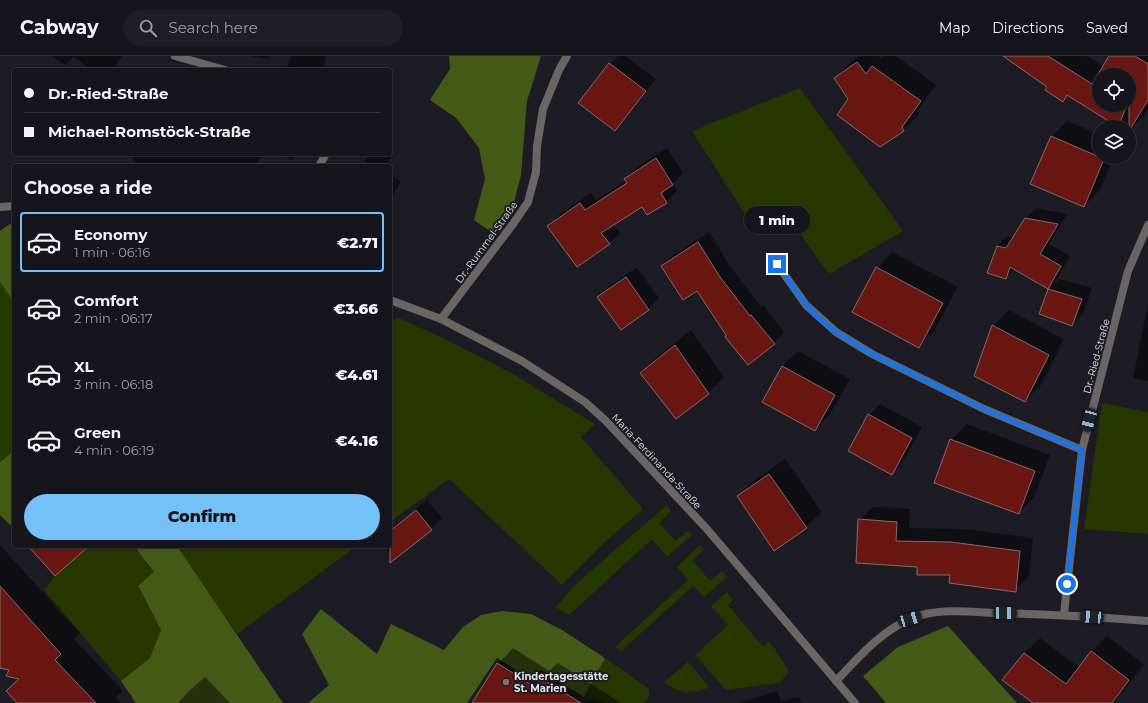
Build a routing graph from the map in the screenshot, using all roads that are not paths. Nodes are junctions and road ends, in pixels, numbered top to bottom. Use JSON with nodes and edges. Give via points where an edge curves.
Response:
{"nodes":[{"id":1,"x":175,"y":56,"type":"edge"},
{"id":2,"x":567,"y":56,"type":"edge"},
{"id":3,"x":218,"y":68,"type":"edge"},
{"id":4,"x":12,"y":206,"type":"edge"},
{"id":5,"x":0,"y":207,"type":"edge"},
{"id":6,"x":1148,"y":225,"type":"edge"},
{"id":7,"x":777,"y":264,"type":"dead end"},
{"id":8,"x":392,"y":301,"type":"edge"},
{"id":9,"x":441,"y":319,"type":"junction"},
{"id":10,"x":1082,"y":450,"type":"junction"},
{"id":11,"x":1064,"y":614,"type":"junction"},
{"id":12,"x":1148,"y":621,"type":"edge"},
{"id":13,"x":836,"y":681,"type":"junction"},
{"id":14,"x":855,"y":703,"type":"edge"}],
"edges":[{"from":1,"to":3,"type":"street"},
{"from":2,"to":9,"type":"street","name":"Dr.-Rummel-Straße","via":[[543,109],[536,172],[528,202]]},
{"from":4,"to":5,"type":"street"},
{"from":6,"to":10,"type":"street","name":"Dr.-Ried-Straße","via":[[1128,271]]},
{"from":7,"to":10,"type":"street","via":[[806,305],[836,332],[860,347],[984,409]]},
{"from":8,"to":9,"type":"street","name":"Maria-Ferdinanda-Straße"},
{"from":9,"to":13,"type":"street","name":"Maria-Ferdinanda-Straße","via":[[522,361],[585,402],[601,416],[706,528]]},
{"from":10,"to":11,"type":"street","name":"Dr.-Ried-Straße"},
{"from":11,"to":12,"type":"street"},
{"from":11,"to":13,"type":"street","via":[[946,611],[910,619],[885,633]]},
{"from":13,"to":14,"type":"street","name":"Maria-Ferdinanda-Straße"}]}
